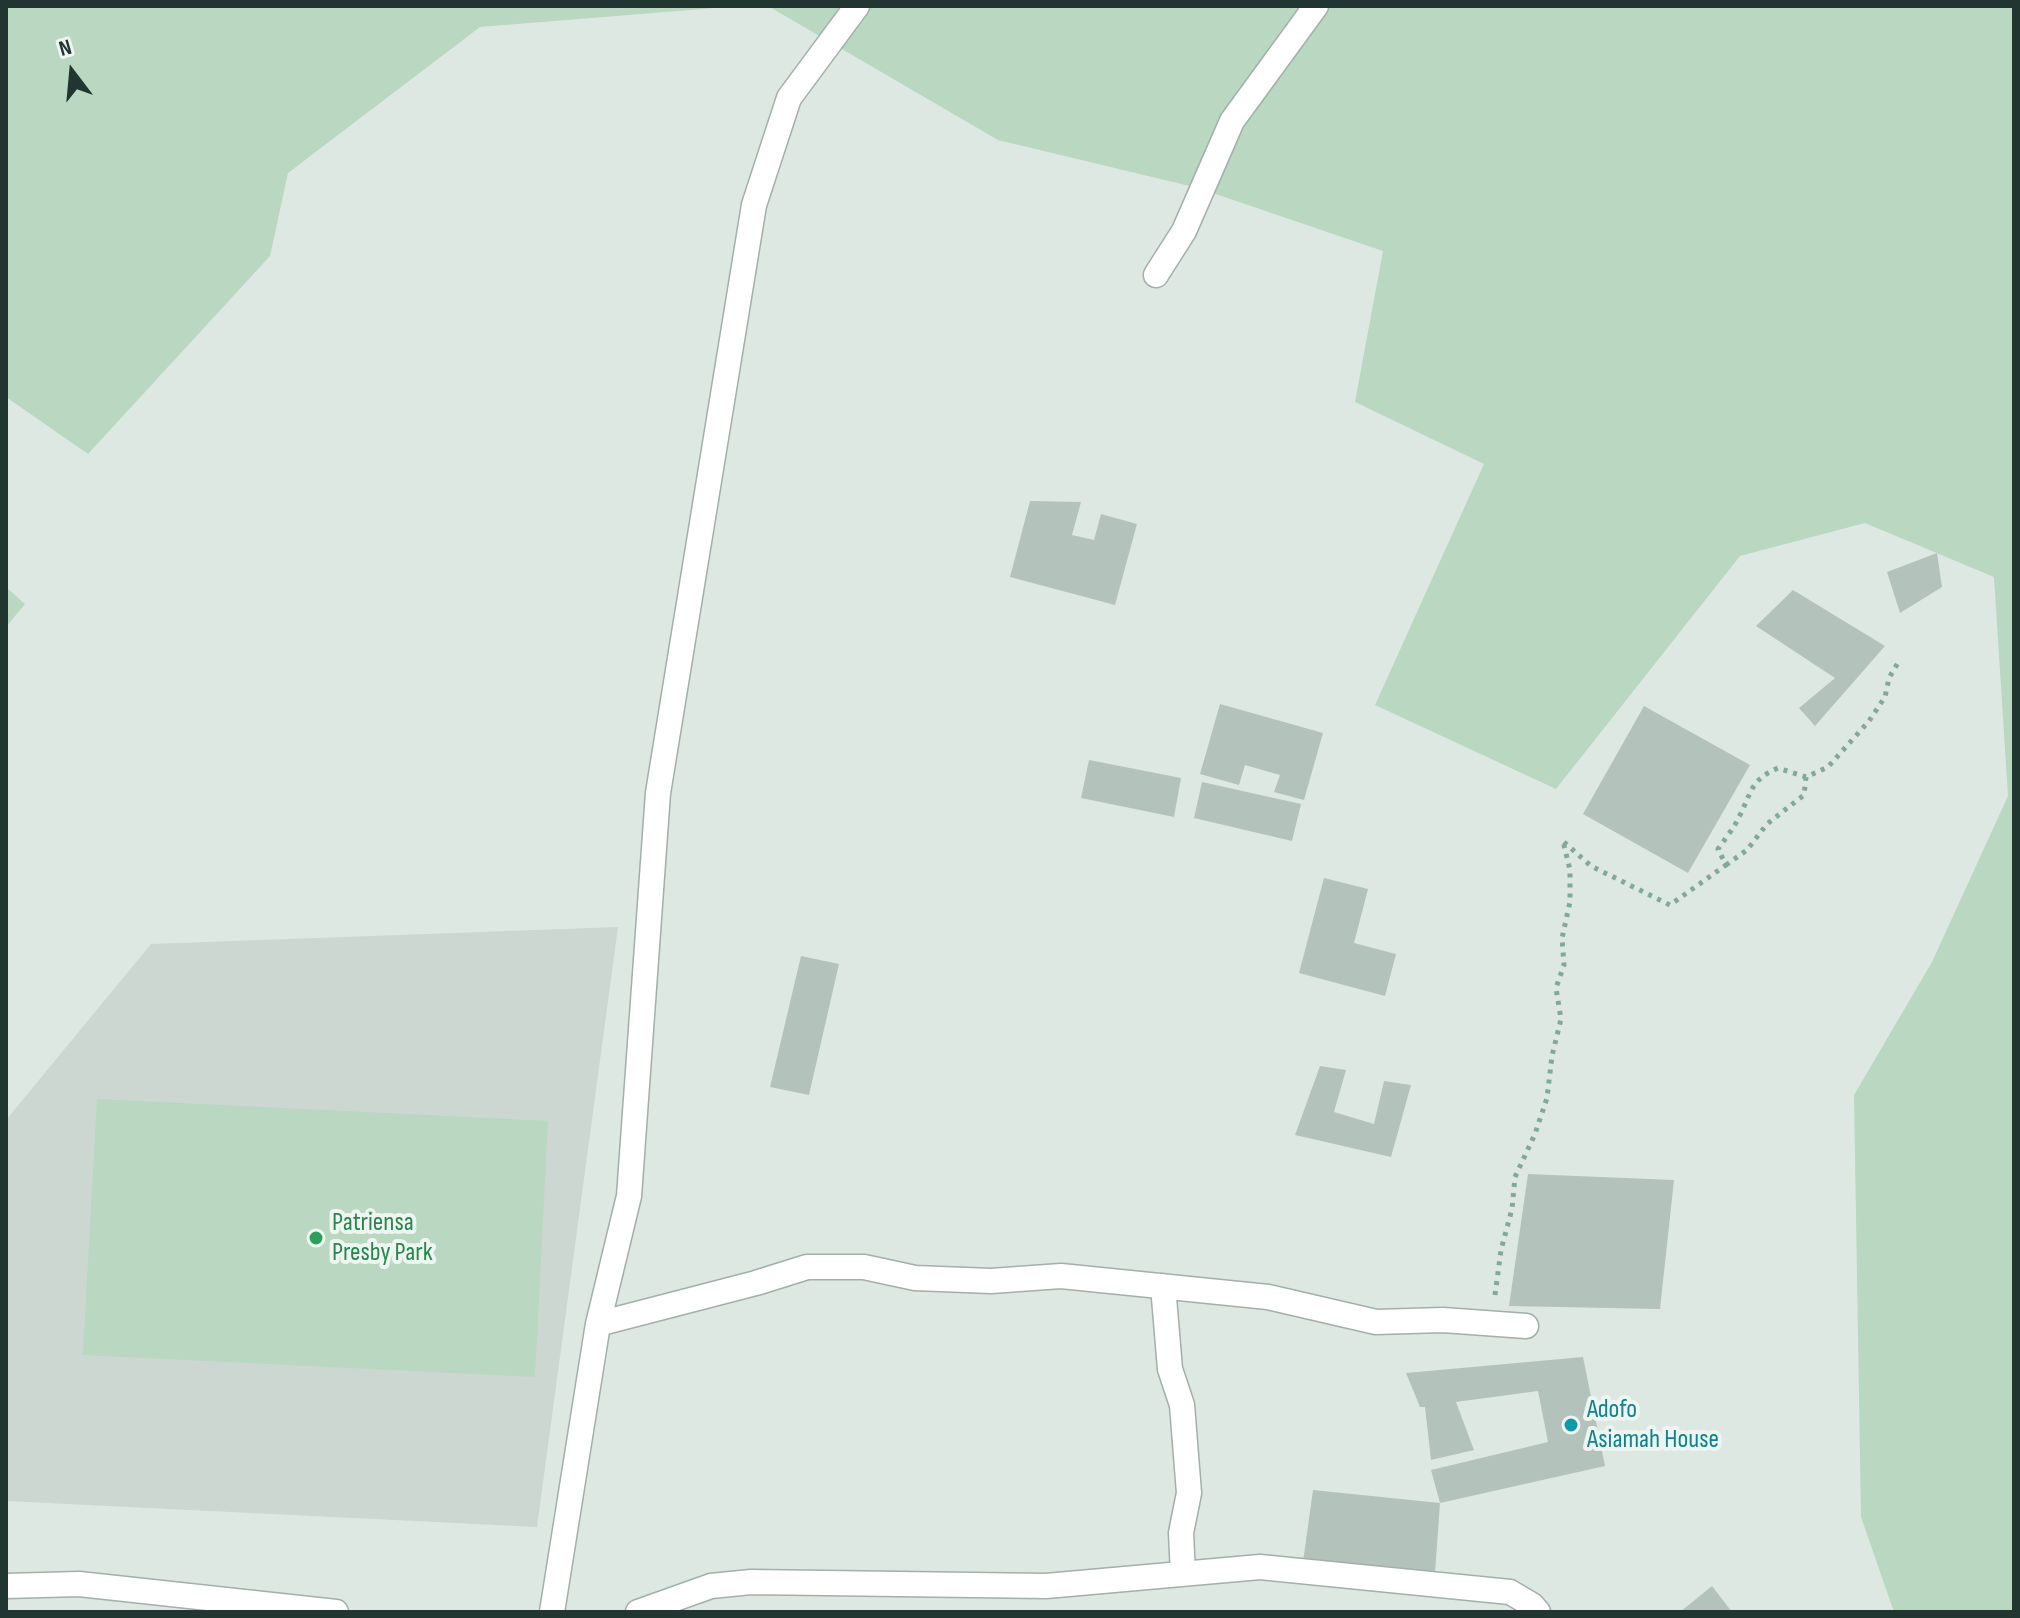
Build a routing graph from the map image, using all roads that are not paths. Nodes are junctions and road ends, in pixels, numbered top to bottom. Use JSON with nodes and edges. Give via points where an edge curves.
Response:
{"nodes":[{"id":1,"x":857,"y":6,"type":"edge"},
{"id":2,"x":1316,"y":6,"type":"edge"},
{"id":3,"x":1156,"y":275,"type":"dead end"},
{"id":4,"x":1163,"y":1286,"type":"junction"},
{"id":5,"x":598,"y":1324,"type":"junction"},
{"id":6,"x":1526,"y":1326,"type":"dead end"},
{"id":7,"x":1183,"y":1574,"type":"junction"},
{"id":8,"x":6,"y":1586,"type":"edge"},
{"id":9,"x":247,"y":1607,"type":"edge"},
{"id":10,"x":336,"y":1612,"type":"edge"},
{"id":11,"x":552,"y":1612,"type":"edge"},
{"id":12,"x":638,"y":1612,"type":"edge"},
{"id":13,"x":1538,"y":1612,"type":"edge"}],
"edges":[{"from":1,"to":5,"type":"street","via":[[789,98],[754,205],[658,793],[629,1196]]},
{"from":2,"to":3,"type":"street","via":[[1232,121],[1184,231]]},
{"from":4,"to":5,"type":"street","via":[[1061,1276],[915,1278],[864,1267],[807,1267]]},
{"from":4,"to":6,"type":"street","via":[[1268,1297],[1376,1322]]},
{"from":4,"to":7,"type":"street","via":[[1170,1369],[1182,1405],[1189,1493],[1181,1533]]},
{"from":5,"to":11,"type":"street"},
{"from":7,"to":12,"type":"street","via":[[1046,1586],[751,1582],[711,1586]]},
{"from":7,"to":13,"type":"street","via":[[1260,1567],[1510,1592]]},
{"from":8,"to":9,"type":"street","via":[[79,1584]]},
{"from":9,"to":10,"type":"street"}]}
